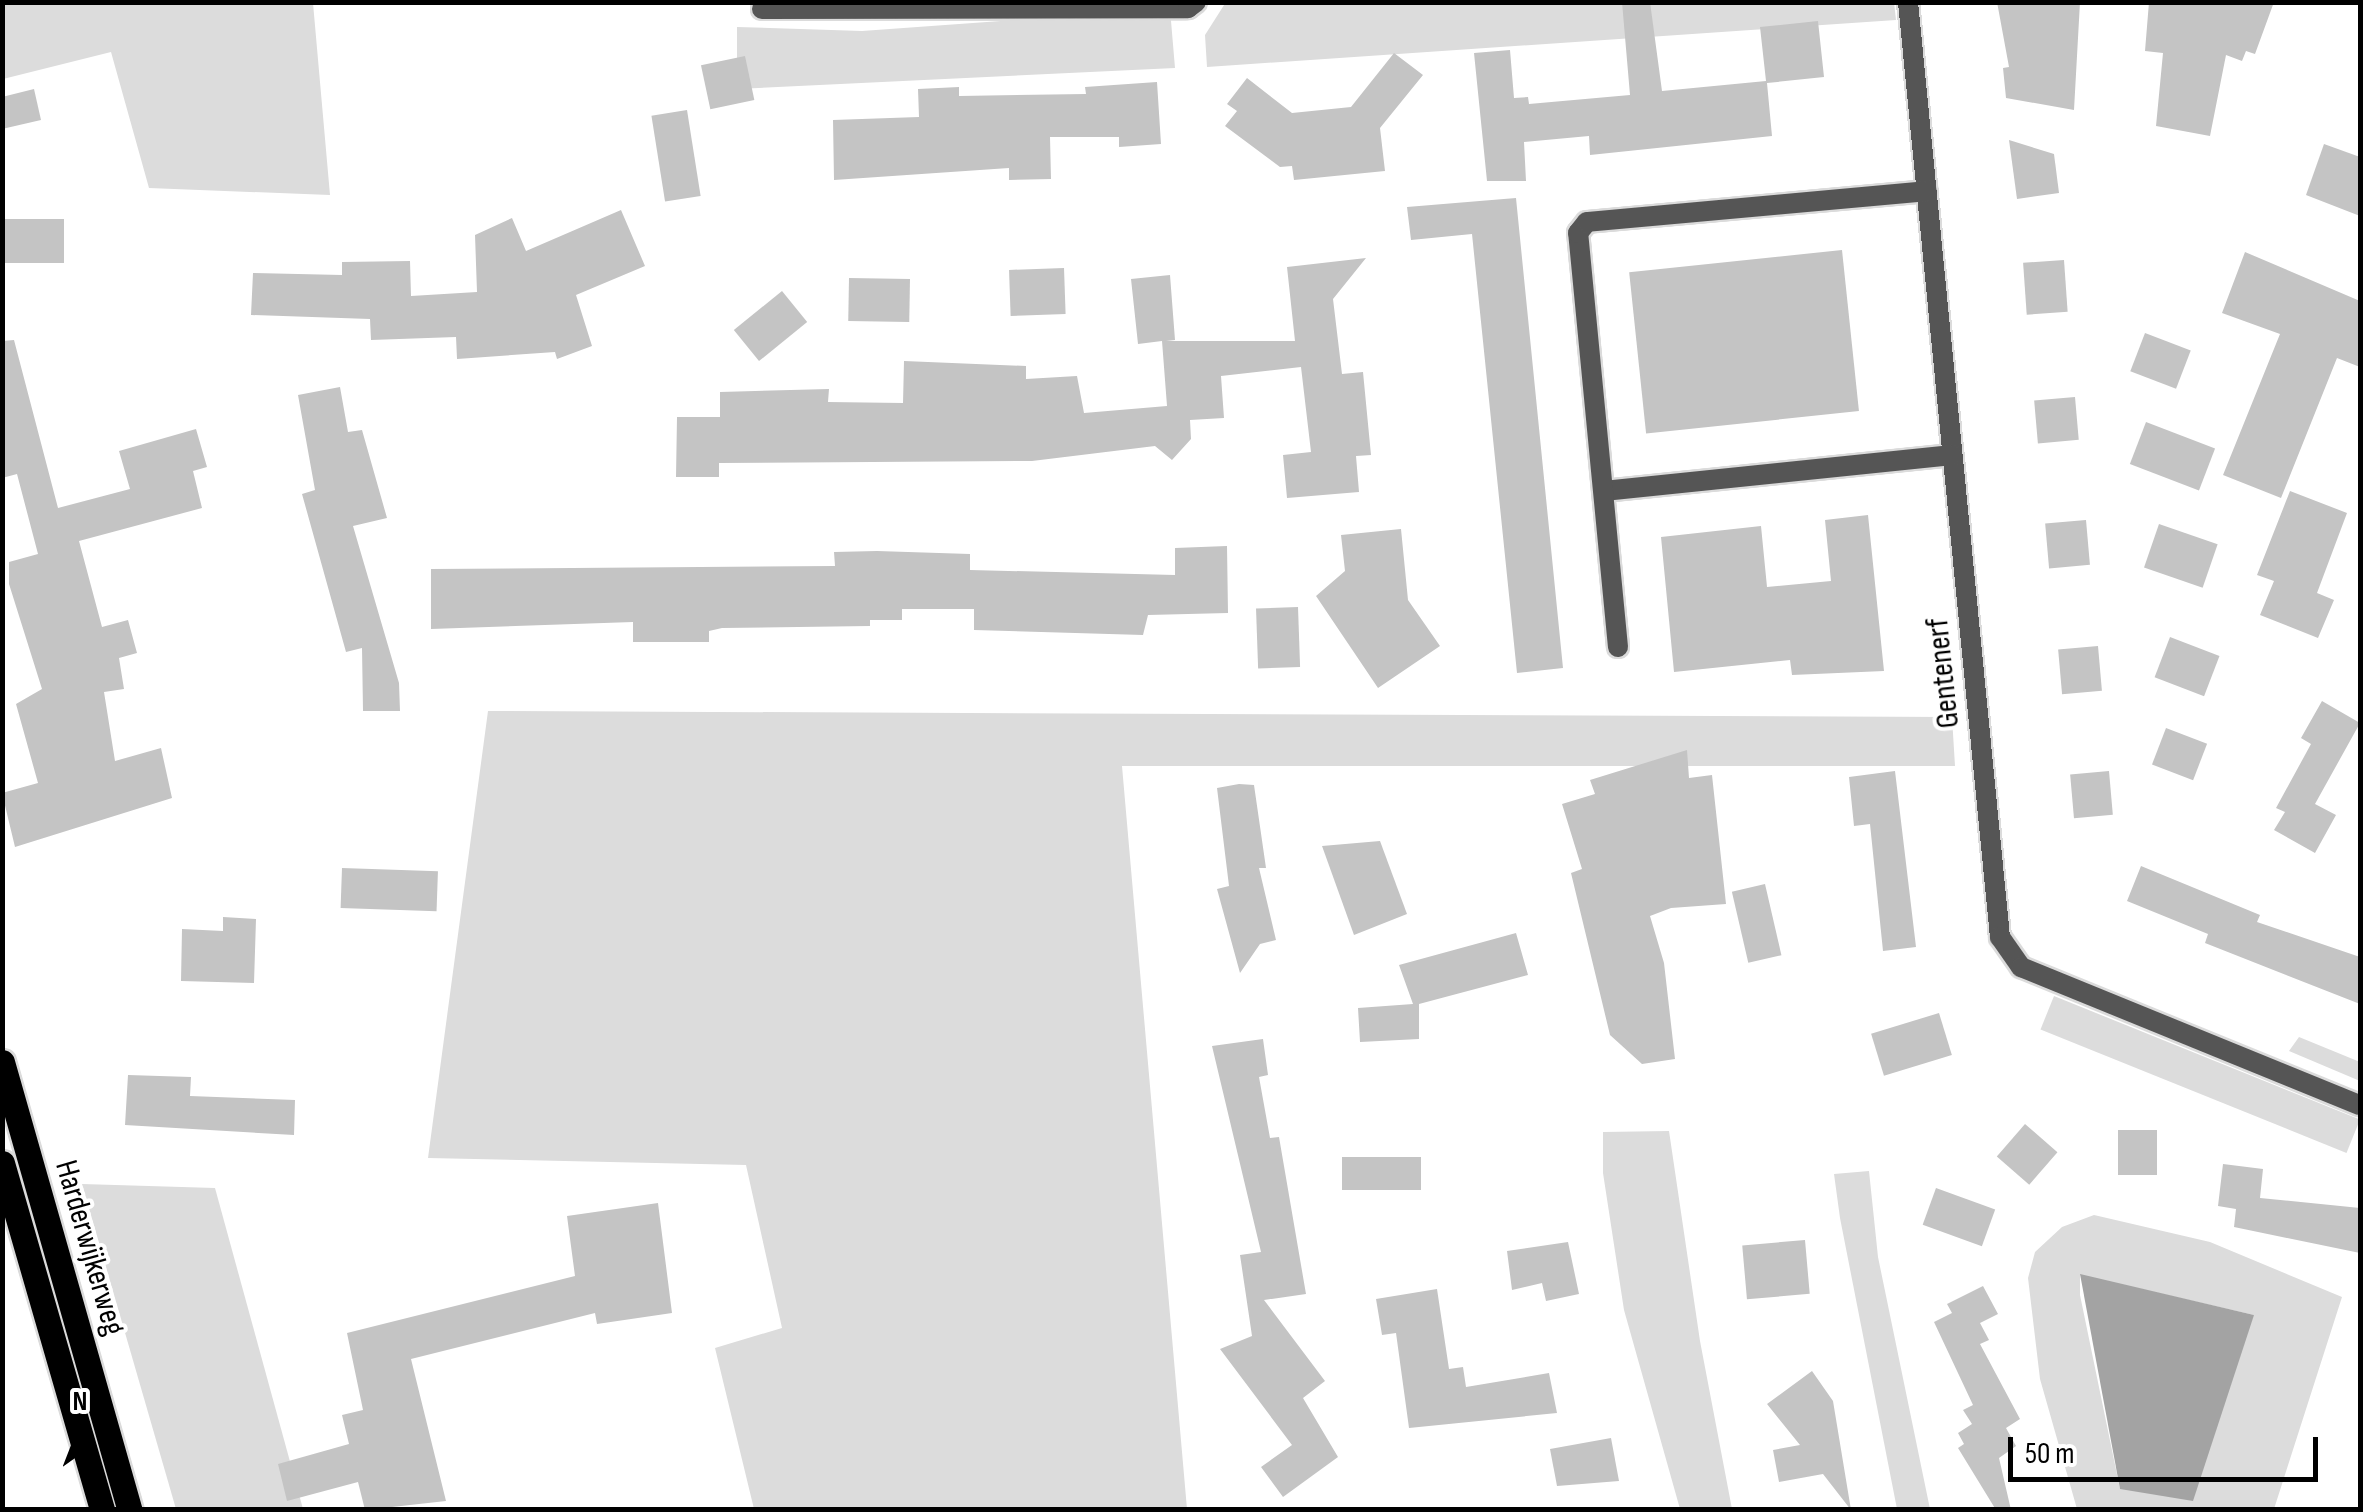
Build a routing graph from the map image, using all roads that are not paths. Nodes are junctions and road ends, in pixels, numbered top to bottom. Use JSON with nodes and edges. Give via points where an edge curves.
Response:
{"nodes":[{"id":1,"x":1196,"y":2,"type":"edge"},
{"id":2,"x":1908,"y":2,"type":"edge"},
{"id":3,"x":762,"y":9,"type":"dead end"},
{"id":4,"x":1927,"y":191,"type":"junction"},
{"id":5,"x":1952,"y":456,"type":"junction"},
{"id":6,"x":1604,"y":490,"type":"junction"},
{"id":7,"x":1618,"y":647,"type":"dead end"},
{"id":8,"x":2,"y":1062,"type":"edge"},
{"id":9,"x":2360,"y":1105,"type":"edge"},
{"id":10,"x":2,"y":1163,"type":"edge"},
{"id":11,"x":102,"y":1510,"type":"edge"},
{"id":12,"x":130,"y":1510,"type":"edge"}],
"edges":[{"from":1,"to":3,"type":"street","via":[[1188,8]]},
{"from":2,"to":4,"type":"street","name":"Gentenerf"},
{"from":4,"to":5,"type":"street","name":"Gentenerf"},
{"from":4,"to":6,"type":"street","via":[[1586,222],[1578,233]]},
{"from":5,"to":6,"type":"street"},
{"from":5,"to":9,"type":"street","name":"Gentenerf","via":[[2000,937],[2021,967]]},
{"from":6,"to":7,"type":"street"},
{"from":8,"to":12,"type":"main road","name":"Harderwijkerweg"},
{"from":10,"to":11,"type":"main road","name":"Harderwijkerweg"}]}
